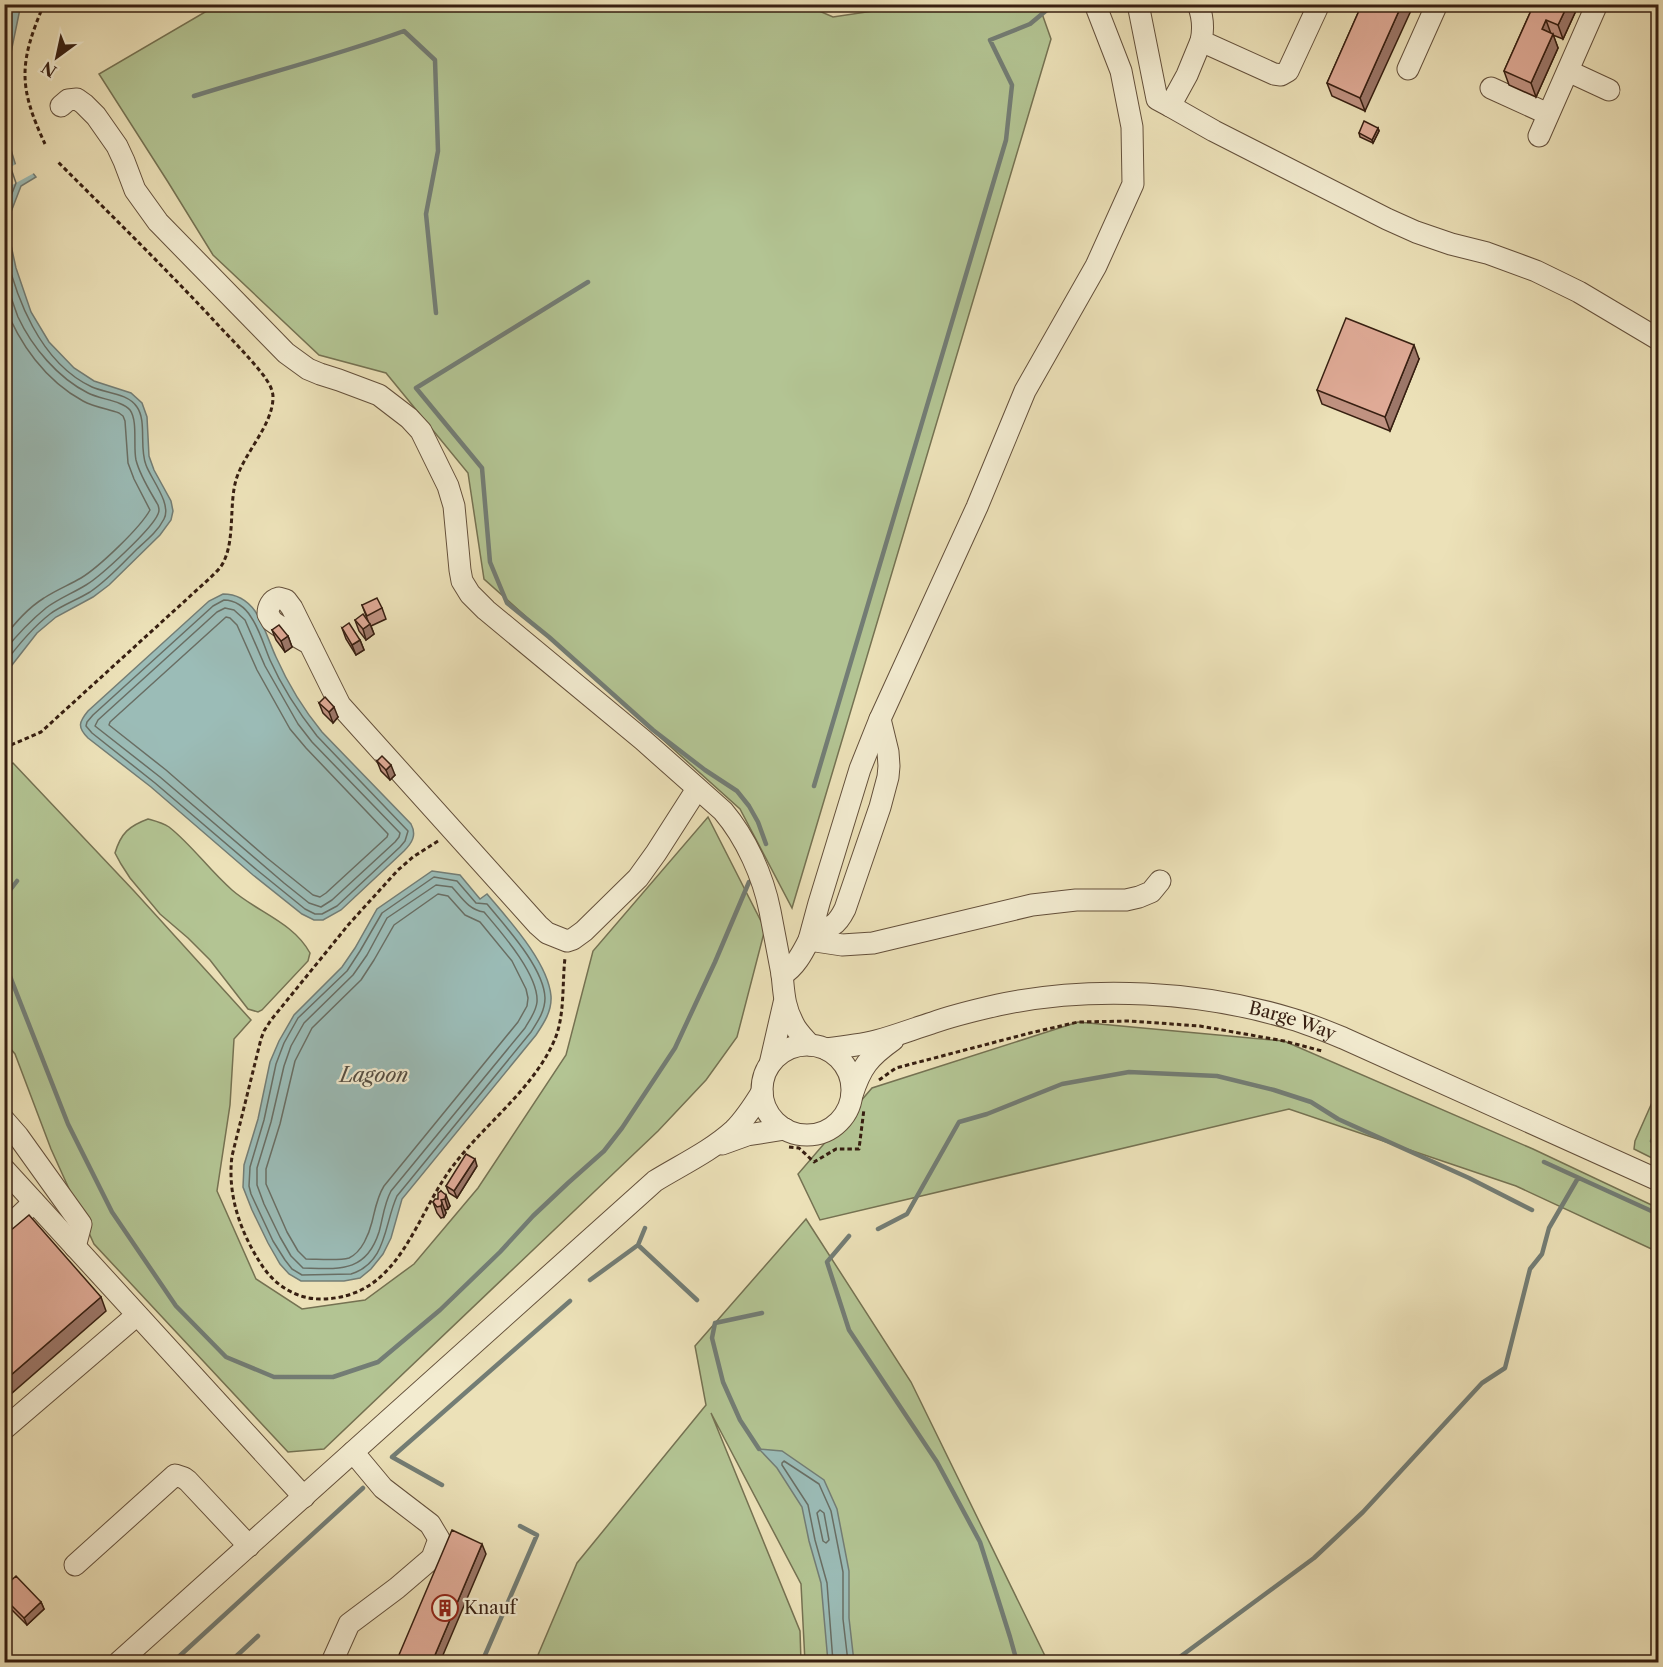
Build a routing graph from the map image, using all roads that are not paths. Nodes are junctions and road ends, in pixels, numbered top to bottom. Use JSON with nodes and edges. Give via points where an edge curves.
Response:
{"nodes":[{"id":1,"x":1095,"y":4,"type":"edge"},
{"id":2,"x":1138,"y":4,"type":"edge"},
{"id":3,"x":1198,"y":4,"type":"edge"},
{"id":4,"x":1318,"y":4,"type":"edge"},
{"id":5,"x":1437,"y":4,"type":"edge"},
{"id":6,"x":1597,"y":4,"type":"edge"},
{"id":7,"x":1201,"y":41,"type":"junction"},
{"id":8,"x":1408,"y":69,"type":"dead end"},
{"id":9,"x":1568,"y":70,"type":"junction"},
{"id":10,"x":1491,"y":88,"type":"dead end"},
{"id":11,"x":1609,"y":90,"type":"dead end"},
{"id":12,"x":61,"y":106,"type":"dead end"},
{"id":13,"x":1170,"y":106,"type":"junction"},
{"id":14,"x":1548,"y":114,"type":"junction"},
{"id":15,"x":1539,"y":136,"type":"dead end"},
{"id":16,"x":1659,"y":339,"type":"edge"},
{"id":17,"x":310,"y":644,"type":"dead end"},
{"id":18,"x":880,"y":719,"type":"junction"},
{"id":19,"x":698,"y":789,"type":"junction"},
{"id":20,"x":1160,"y":881,"type":"dead end"},
{"id":21,"x":811,"y":933,"type":"junction"},
{"id":22,"x":782,"y":975,"type":"junction"},
{"id":23,"x":784,"y":1003,"type":"junction"},
{"id":24,"x":901,"y":1034,"type":"junction"},
{"id":25,"x":818,"y":1047,"type":"junction"},
{"id":26,"x":770,"y":1064,"type":"junction"},
{"id":27,"x":762,"y":1092,"type":"junction"},
{"id":28,"x":858,"y":1100,"type":"junction"},
{"id":29,"x":4,"y":1120,"type":"edge"},
{"id":30,"x":786,"y":1138,"type":"junction"},
{"id":31,"x":712,"y":1147,"type":"junction"},
{"id":32,"x":4,"y":1169,"type":"edge"},
{"id":33,"x":1659,"y":1180,"type":"edge"},
{"id":34,"x":34,"y":1202,"type":"junction"},
{"id":35,"x":4,"y":1231,"type":"edge"},
{"id":36,"x":75,"y":1247,"type":"junction"},
{"id":37,"x":137,"y":1315,"type":"junction"},
{"id":38,"x":4,"y":1429,"type":"edge"},
{"id":39,"x":353,"y":1452,"type":"junction"},
{"id":40,"x":304,"y":1497,"type":"junction"},
{"id":41,"x":249,"y":1546,"type":"junction"},
{"id":42,"x":75,"y":1565,"type":"dead end"},
{"id":43,"x":119,"y":1662,"type":"edge"},
{"id":44,"x":332,"y":1662,"type":"edge"}],
"edges":[{"from":1,"to":18,"type":"street","via":[[1121,71],[1132,127],[1133,184],[1096,266],[1025,391],[977,507]]},
{"from":2,"to":13,"type":"street","via":[[1157,99]]},
{"from":3,"to":7,"type":"street","via":[[1203,18]]},
{"from":4,"to":7,"type":"street","via":[[1285,74],[1274,74]]},
{"from":5,"to":8,"type":"street"},
{"from":6,"to":9,"type":"street"},
{"from":7,"to":13,"type":"street"},
{"from":9,"to":11,"type":"street"},
{"from":9,"to":14,"type":"street"},
{"from":10,"to":14,"type":"street"},
{"from":12,"to":19,"type":"street","via":[[77,99],[96,116],[117,146],[135,190],[153,215],[286,353],[320,374],[379,395],[409,418],[421,431],[448,486],[454,506],[462,582],[470,594]]},
{"from":13,"to":16,"type":"street","via":[[1407,228],[1536,271]]},
{"from":14,"to":15,"type":"street"},
{"from":17,"to":19,"type":"street","via":[[340,705],[538,926],[567,941],[584,931],[638,878]]},
{"from":18,"to":21,"type":"street","via":[[857,779]]},
{"from":18,"to":21,"type":"street","via":[[889,766],[880,807],[841,917],[833,926]]},
{"from":19,"to":22,"type":"street","via":[[732,821],[755,866],[770,908]]},
{"from":20,"to":21,"type":"street","via":[[1151,892],[1126,900],[1032,905],[873,943],[842,945]]},
{"from":21,"to":22,"type":"street","via":[[798,960]]},
{"from":22,"to":23,"type":"street"},
{"from":23,"to":25,"type":"street","via":[[796,1029]]},
{"from":23,"to":26,"type":"street"},
{"from":24,"to":25,"type":"street","name":"Barge Way","via":[[862,1044]]},
{"from":24,"to":28,"type":"street","name":"Barge Way","via":[[863,1067],[858,1076]]},
{"from":24,"to":33,"type":"street","name":"Barge Way","via":[[959,1014],[1053,996],[1122,993],[1240,1006],[1292,1019],[1343,1038]]},
{"from":25,"to":26,"type":"street","via":[[795,1047]]},
{"from":25,"to":28,"type":"street","via":[[838,1057],[847,1069]]},
{"from":26,"to":27,"type":"street"},
{"from":27,"to":30,"type":"street","via":[[766,1107]]},
{"from":27,"to":31,"type":"street","via":[[746,1116]]},
{"from":28,"to":30,"type":"street","via":[[829,1129]]},
{"from":29,"to":36,"type":"street","via":[[81,1224]]},
{"from":30,"to":31,"type":"street","via":[[747,1135]]},
{"from":31,"to":39,"type":"street","via":[[655,1181]]},
{"from":32,"to":34,"type":"street"},
{"from":34,"to":35,"type":"street"},
{"from":34,"to":36,"type":"street"},
{"from":36,"to":37,"type":"street"},
{"from":37,"to":38,"type":"street"},
{"from":37,"to":40,"type":"street"},
{"from":39,"to":40,"type":"street"},
{"from":39,"to":44,"type":"street","via":[[383,1488],[430,1524],[438,1539],[432,1558],[349,1624]]},
{"from":40,"to":41,"type":"street"},
{"from":41,"to":42,"type":"street","via":[[189,1481],[175,1475]]},
{"from":41,"to":43,"type":"street"}]}
